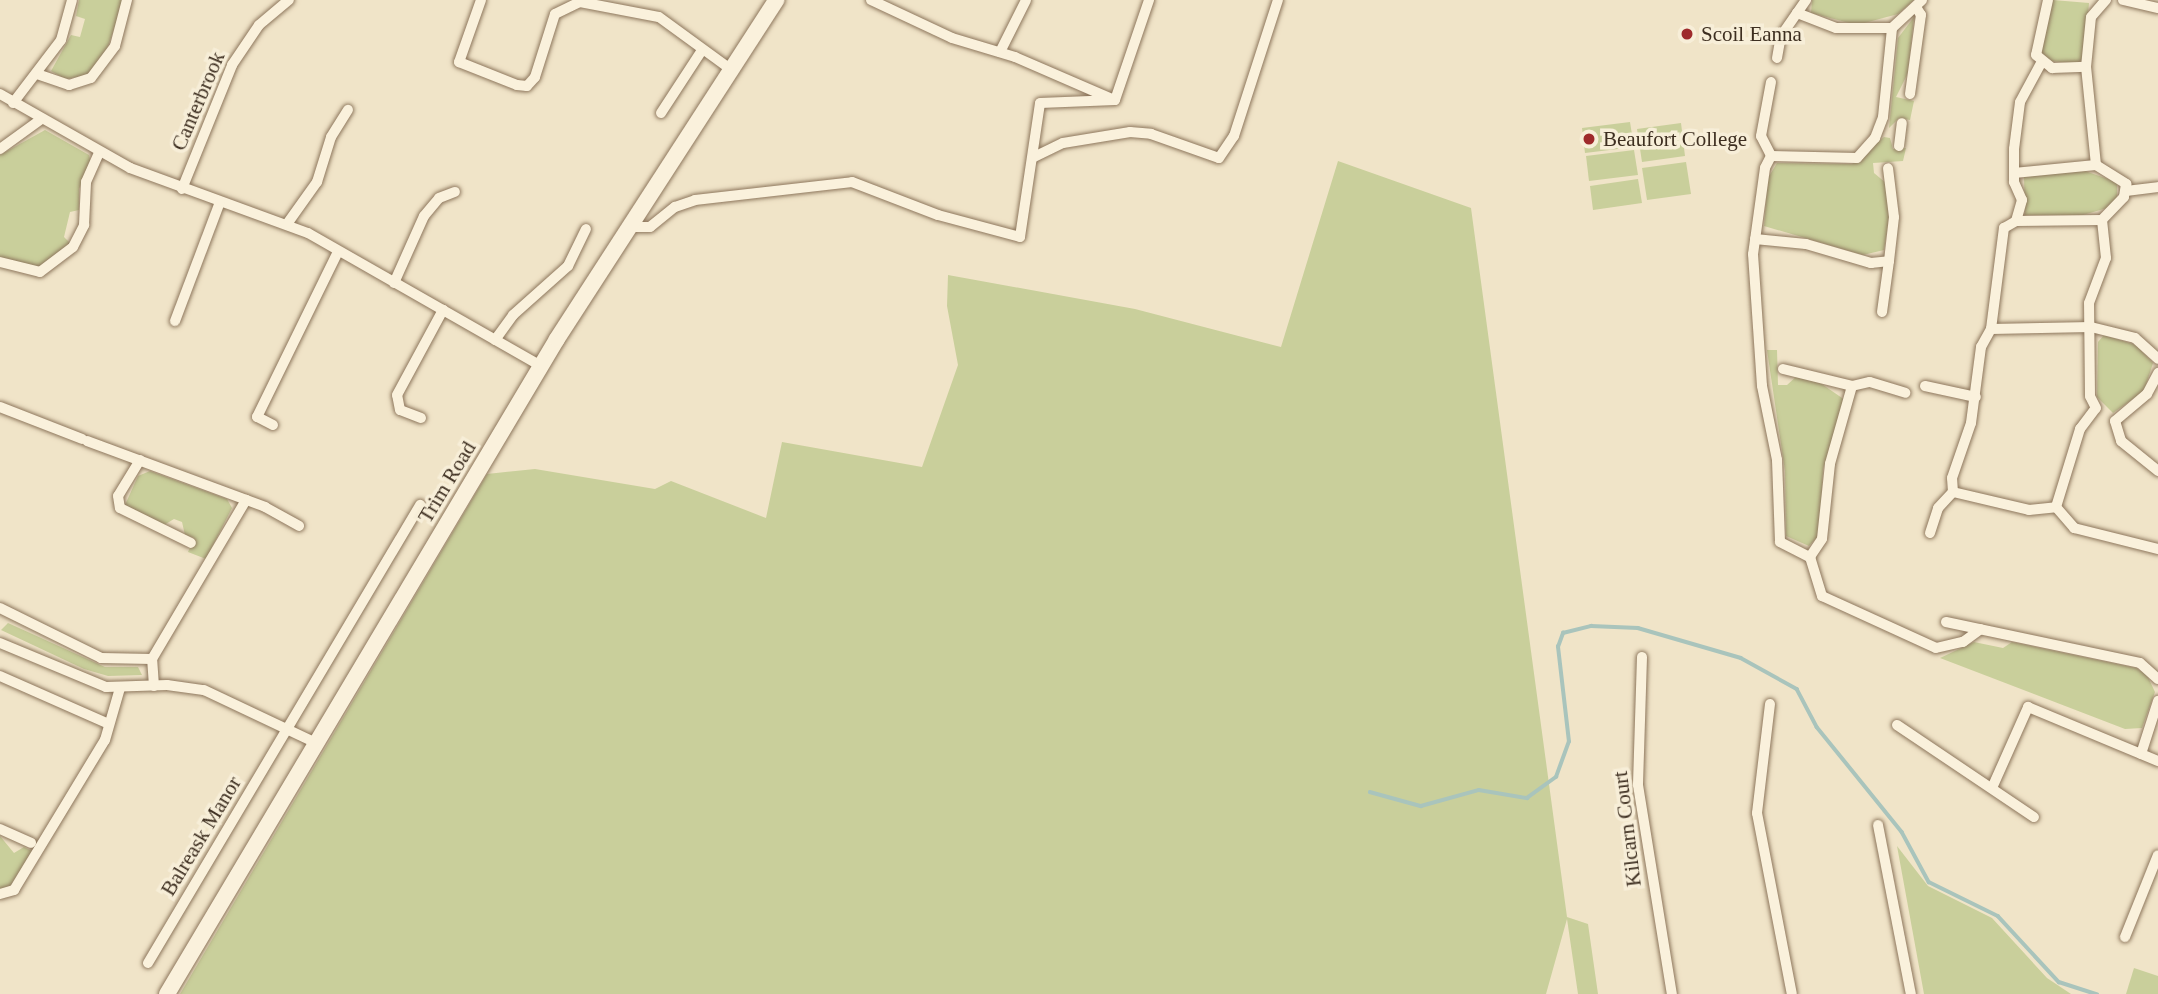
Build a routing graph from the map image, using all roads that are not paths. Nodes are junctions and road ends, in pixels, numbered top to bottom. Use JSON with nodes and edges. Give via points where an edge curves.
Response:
{"nodes":[{"id":1,"x":72,"y":0,"type":"edge"},
{"id":2,"x":127,"y":0,"type":"edge"},
{"id":3,"x":481,"y":0,"type":"edge"},
{"id":4,"x":776,"y":0,"type":"edge"},
{"id":5,"x":870,"y":0,"type":"edge"},
{"id":6,"x":1026,"y":0,"type":"edge"},
{"id":7,"x":1149,"y":0,"type":"edge"},
{"id":8,"x":1278,"y":0,"type":"edge"},
{"id":9,"x":1806,"y":0,"type":"edge"},
{"id":10,"x":2048,"y":0,"type":"edge"},
{"id":11,"x":2123,"y":0,"type":"edge"},
{"id":12,"x":286,"y":1,"type":"edge"},
{"id":13,"x":2099,"y":1,"type":"edge"},
{"id":14,"x":1919,"y":3,"type":"edge"},
{"id":15,"x":2158,"y":8,"type":"edge"},
{"id":16,"x":1797,"y":13,"type":"junction"},
{"id":17,"x":1892,"y":28,"type":"junction"},
{"id":18,"x":702,"y":50,"type":"junction"},
{"id":19,"x":1000,"y":52,"type":"junction"},
{"id":20,"x":1777,"y":58,"type":"dead end"},
{"id":21,"x":2041,"y":63,"type":"junction"},
{"id":22,"x":2086,"y":66,"type":"junction"},
{"id":23,"x":729,"y":68,"type":"junction"},
{"id":24,"x":37,"y":74,"type":"junction"},
{"id":25,"x":1771,"y":82,"type":"dead end"},
{"id":26,"x":0,"y":94,"type":"edge"},
{"id":27,"x":1910,"y":94,"type":"dead end"},
{"id":28,"x":1115,"y":100,"type":"junction"},
{"id":29,"x":13,"y":103,"type":"junction"},
{"id":30,"x":348,"y":110,"type":"dead end"},
{"id":31,"x":661,"y":113,"type":"dead end"},
{"id":32,"x":40,"y":120,"type":"junction"},
{"id":33,"x":1879,"y":130,"type":"junction"},
{"id":34,"x":1899,"y":146,"type":"dead end"},
{"id":35,"x":0,"y":149,"type":"edge"},
{"id":36,"x":99,"y":153,"type":"junction"},
{"id":37,"x":1771,"y":156,"type":"junction"},
{"id":38,"x":1034,"y":157,"type":"junction"},
{"id":39,"x":2096,"y":165,"type":"junction"},
{"id":40,"x":1888,"y":168,"type":"dead end"},
{"id":41,"x":2014,"y":173,"type":"junction"},
{"id":42,"x":2158,"y":187,"type":"edge"},
{"id":43,"x":182,"y":189,"type":"junction"},
{"id":44,"x":2126,"y":191,"type":"junction"},
{"id":45,"x":455,"y":192,"type":"dead end"},
{"id":46,"x":220,"y":202,"type":"junction"},
{"id":47,"x":2102,"y":220,"type":"junction"},
{"id":48,"x":2016,"y":221,"type":"junction"},
{"id":49,"x":288,"y":224,"type":"junction"},
{"id":50,"x":626,"y":227,"type":"junction"},
{"id":51,"x":586,"y":229,"type":"dead end"},
{"id":52,"x":1755,"y":239,"type":"junction"},
{"id":53,"x":338,"y":252,"type":"junction"},
{"id":54,"x":1889,"y":261,"type":"junction"},
{"id":55,"x":0,"y":262,"type":"edge"},
{"id":56,"x":394,"y":283,"type":"junction"},
{"id":57,"x":443,"y":310,"type":"junction"},
{"id":58,"x":1882,"y":312,"type":"dead end"},
{"id":59,"x":175,"y":321,"type":"dead end"},
{"id":60,"x":2091,"y":327,"type":"junction"},
{"id":61,"x":1992,"y":329,"type":"junction"},
{"id":62,"x":495,"y":340,"type":"junction"},
{"id":63,"x":2158,"y":359,"type":"edge"},
{"id":64,"x":541,"y":366,"type":"junction"},
{"id":65,"x":1783,"y":369,"type":"dead end"},
{"id":66,"x":2158,"y":373,"type":"edge"},
{"id":67,"x":1852,"y":386,"type":"junction"},
{"id":68,"x":1925,"y":386,"type":"dead end"},
{"id":69,"x":1905,"y":393,"type":"dead end"},
{"id":70,"x":1976,"y":397,"type":"junction"},
{"id":71,"x":2096,"y":408,"type":"junction"},
{"id":72,"x":3,"y":413,"type":"edge"},
{"id":73,"x":421,"y":418,"type":"dead end"},
{"id":74,"x":2115,"y":421,"type":"junction"},
{"id":75,"x":273,"y":425,"type":"dead end"},
{"id":76,"x":140,"y":460,"type":"junction"},
{"id":77,"x":2158,"y":471,"type":"edge"},
{"id":78,"x":1953,"y":492,"type":"junction"},
{"id":79,"x":246,"y":500,"type":"junction"},
{"id":80,"x":420,"y":505,"type":"dead end"},
{"id":81,"x":2056,"y":507,"type":"junction"},
{"id":82,"x":299,"y":526,"type":"dead end"},
{"id":83,"x":1930,"y":533,"type":"dead end"},
{"id":84,"x":191,"y":542,"type":"dead end"},
{"id":85,"x":2158,"y":549,"type":"edge"},
{"id":86,"x":1810,"y":557,"type":"junction"},
{"id":87,"x":0,"y":608,"type":"edge"},
{"id":88,"x":1946,"y":622,"type":"dead end"},
{"id":89,"x":1981,"y":629,"type":"junction"},
{"id":90,"x":0,"y":643,"type":"edge"},
{"id":91,"x":1642,"y":657,"type":"dead end"},
{"id":92,"x":152,"y":659,"type":"junction"},
{"id":93,"x":0,"y":676,"type":"edge"},
{"id":94,"x":2158,"y":679,"type":"edge"},
{"id":95,"x":154,"y":685,"type":"junction"},
{"id":96,"x":120,"y":688,"type":"junction"},
{"id":97,"x":2158,"y":701,"type":"edge"},
{"id":98,"x":1770,"y":704,"type":"dead end"},
{"id":99,"x":109,"y":724,"type":"junction"},
{"id":100,"x":1897,"y":725,"type":"dead end"},
{"id":101,"x":287,"y":730,"type":"junction"},
{"id":102,"x":316,"y":743,"type":"junction"},
{"id":103,"x":2141,"y":754,"type":"junction"},
{"id":104,"x":2158,"y":761,"type":"edge"},
{"id":105,"x":1992,"y":788,"type":"junction"},
{"id":106,"x":2034,"y":817,"type":"dead end"},
{"id":107,"x":1878,"y":825,"type":"dead end"},
{"id":108,"x":0,"y":829,"type":"edge"},
{"id":109,"x":31,"y":843,"type":"dead end"},
{"id":110,"x":2158,"y":855,"type":"edge"},
{"id":111,"x":0,"y":894,"type":"edge"},
{"id":112,"x":2125,"y":937,"type":"dead end"},
{"id":113,"x":148,"y":963,"type":"dead end"},
{"id":114,"x":167,"y":994,"type":"edge"},
{"id":115,"x":1672,"y":994,"type":"edge"},
{"id":116,"x":1792,"y":994,"type":"edge"},
{"id":117,"x":1911,"y":994,"type":"edge"}],
"edges":[{"from":1,"to":24,"type":"street","via":[[61,40]]},
{"from":2,"to":24,"type":"street","via":[[116,46],[96,74],[69,85]]},
{"from":3,"to":18,"type":"street","via":[[460,62],[517,85],[527,86],[535,77],[555,15],[580,2],[659,18]]},
{"from":4,"to":23,"type":"main road","name":"Trim Road"},
{"from":5,"to":19,"type":"street","via":[[940,33]]},
{"from":6,"to":19,"type":"street"},
{"from":7,"to":28,"type":"street"},
{"from":8,"to":38,"type":"street","via":[[1234,136],[1219,158],[1151,134],[1130,132],[1062,143]]},
{"from":9,"to":16,"type":"street"},
{"from":10,"to":21,"type":"street","via":[[2035,49]]},
{"from":11,"to":15,"type":"street"},
{"from":12,"to":43,"type":"street","name":"Canterbrook","via":[[252,34],[228,73]]},
{"from":13,"to":22,"type":"street","via":[[2091,17]]},
{"from":14,"to":17,"type":"street"},
{"from":14,"to":27,"type":"street"},
{"from":16,"to":17,"type":"street","via":[[1818,25]]},
{"from":16,"to":20,"type":"street","via":[[1781,36]]},
{"from":17,"to":33,"type":"street"},
{"from":18,"to":23,"type":"street"},
{"from":18,"to":31,"type":"street"},
{"from":19,"to":28,"type":"street"},
{"from":21,"to":22,"type":"street","via":[[2067,70]]},
{"from":21,"to":41,"type":"street","via":[[2024,90]]},
{"from":22,"to":39,"type":"street"},
{"from":23,"to":50,"type":"main road","name":"Trim Road"},
{"from":24,"to":29,"type":"street"},
{"from":25,"to":37,"type":"street","via":[[1761,136]]},
{"from":26,"to":29,"type":"street"},
{"from":28,"to":38,"type":"street","via":[[1040,103]]},
{"from":29,"to":32,"type":"street"},
{"from":30,"to":49,"type":"street","via":[[331,137],[317,182]]},
{"from":32,"to":35,"type":"street"},
{"from":32,"to":36,"type":"street"},
{"from":33,"to":34,"type":"street","via":[[1902,129]]},
{"from":33,"to":37,"type":"street","via":[[1862,155],[1851,160]]},
{"from":36,"to":43,"type":"street"},
{"from":36,"to":55,"type":"street","via":[[86,182],[84,225],[73,247],[40,272]]},
{"from":37,"to":52,"type":"street"},
{"from":38,"to":50,"type":"street","via":[[1020,237],[1004,237],[852,182],[695,200],[675,207],[650,227]]},
{"from":39,"to":41,"type":"street"},
{"from":39,"to":44,"type":"street","via":[[2122,178]]},
{"from":40,"to":54,"type":"street","via":[[1894,217]]},
{"from":41,"to":48,"type":"street","via":[[2022,200]]},
{"from":42,"to":44,"type":"street"},
{"from":43,"to":46,"type":"street"},
{"from":44,"to":47,"type":"street"},
{"from":45,"to":56,"type":"street","via":[[439,198],[424,216]]},
{"from":46,"to":49,"type":"street"},
{"from":46,"to":59,"type":"street"},
{"from":47,"to":48,"type":"street"},
{"from":47,"to":60,"type":"street","via":[[2106,258],[2091,291]]},
{"from":48,"to":61,"type":"street","via":[[2004,228]]},
{"from":49,"to":53,"type":"street"},
{"from":50,"to":64,"type":"main road","name":"Trim Road"},
{"from":51,"to":62,"type":"street","via":[[568,265],[513,315]]},
{"from":52,"to":54,"type":"street","via":[[1806,244],[1871,263]]},
{"from":52,"to":86,"type":"street","via":[[1762,386],[1777,460],[1780,542]]},
{"from":53,"to":56,"type":"street"},
{"from":53,"to":75,"type":"street","via":[[257,417]]},
{"from":54,"to":58,"type":"street"},
{"from":56,"to":57,"type":"street"},
{"from":57,"to":62,"type":"street"},
{"from":57,"to":73,"type":"street","via":[[397,395],[400,410]]},
{"from":60,"to":61,"type":"street"},
{"from":60,"to":63,"type":"street","via":[[2135,338]]},
{"from":60,"to":71,"type":"street","via":[[2090,396]]},
{"from":61,"to":70,"type":"street","via":[[1981,347]]},
{"from":62,"to":64,"type":"street"},
{"from":64,"to":102,"type":"main road","name":"Trim Road"},
{"from":65,"to":67,"type":"street"},
{"from":66,"to":74,"type":"street","via":[[2147,394]]},
{"from":67,"to":69,"type":"street","via":[[1870,382]]},
{"from":67,"to":86,"type":"street","via":[[1830,464],[1822,539]]},
{"from":68,"to":70,"type":"street"},
{"from":70,"to":78,"type":"street","via":[[1952,478]]},
{"from":71,"to":74,"type":"street"},
{"from":71,"to":81,"type":"street","via":[[2080,429]]},
{"from":72,"to":76,"type":"street"},
{"from":74,"to":77,"type":"street","via":[[2121,441]]},
{"from":76,"to":79,"type":"street"},
{"from":76,"to":84,"type":"street","via":[[118,496],[120,508]]},
{"from":78,"to":81,"type":"street","via":[[2029,510]]},
{"from":78,"to":83,"type":"street","via":[[1938,508]]},
{"from":79,"to":82,"type":"street"},
{"from":79,"to":92,"type":"street"},
{"from":80,"to":101,"type":"street","name":"Balreask Manor"},
{"from":81,"to":85,"type":"street","via":[[2074,528]]},
{"from":86,"to":89,"type":"street","via":[[1815,587],[1833,605],[1936,648],[1963,642]]},
{"from":87,"to":92,"type":"street","via":[[101,657]]},
{"from":88,"to":89,"type":"street"},
{"from":89,"to":94,"type":"street","via":[[2140,663]]},
{"from":90,"to":96,"type":"street","via":[[89,683]]},
{"from":91,"to":115,"type":"street","name":"Kilcarn Court","via":[[1638,785]]},
{"from":92,"to":95,"type":"street"},
{"from":93,"to":99,"type":"street"},
{"from":95,"to":96,"type":"street"},
{"from":95,"to":101,"type":"street","via":[[204,690]]},
{"from":96,"to":99,"type":"street"},
{"from":97,"to":103,"type":"street"},
{"from":98,"to":116,"type":"street","via":[[1757,813]]},
{"from":99,"to":111,"type":"street","via":[[14,890]]},
{"from":100,"to":105,"type":"street"},
{"from":101,"to":102,"type":"street"},
{"from":101,"to":113,"type":"street","name":"Balreask Manor"},
{"from":102,"to":114,"type":"main road","name":"Trim Road"},
{"from":103,"to":104,"type":"street"},
{"from":103,"to":105,"type":"street","via":[[2028,707]]},
{"from":105,"to":106,"type":"street"},
{"from":107,"to":117,"type":"street"},
{"from":108,"to":109,"type":"street"},
{"from":110,"to":112,"type":"street"}]}
